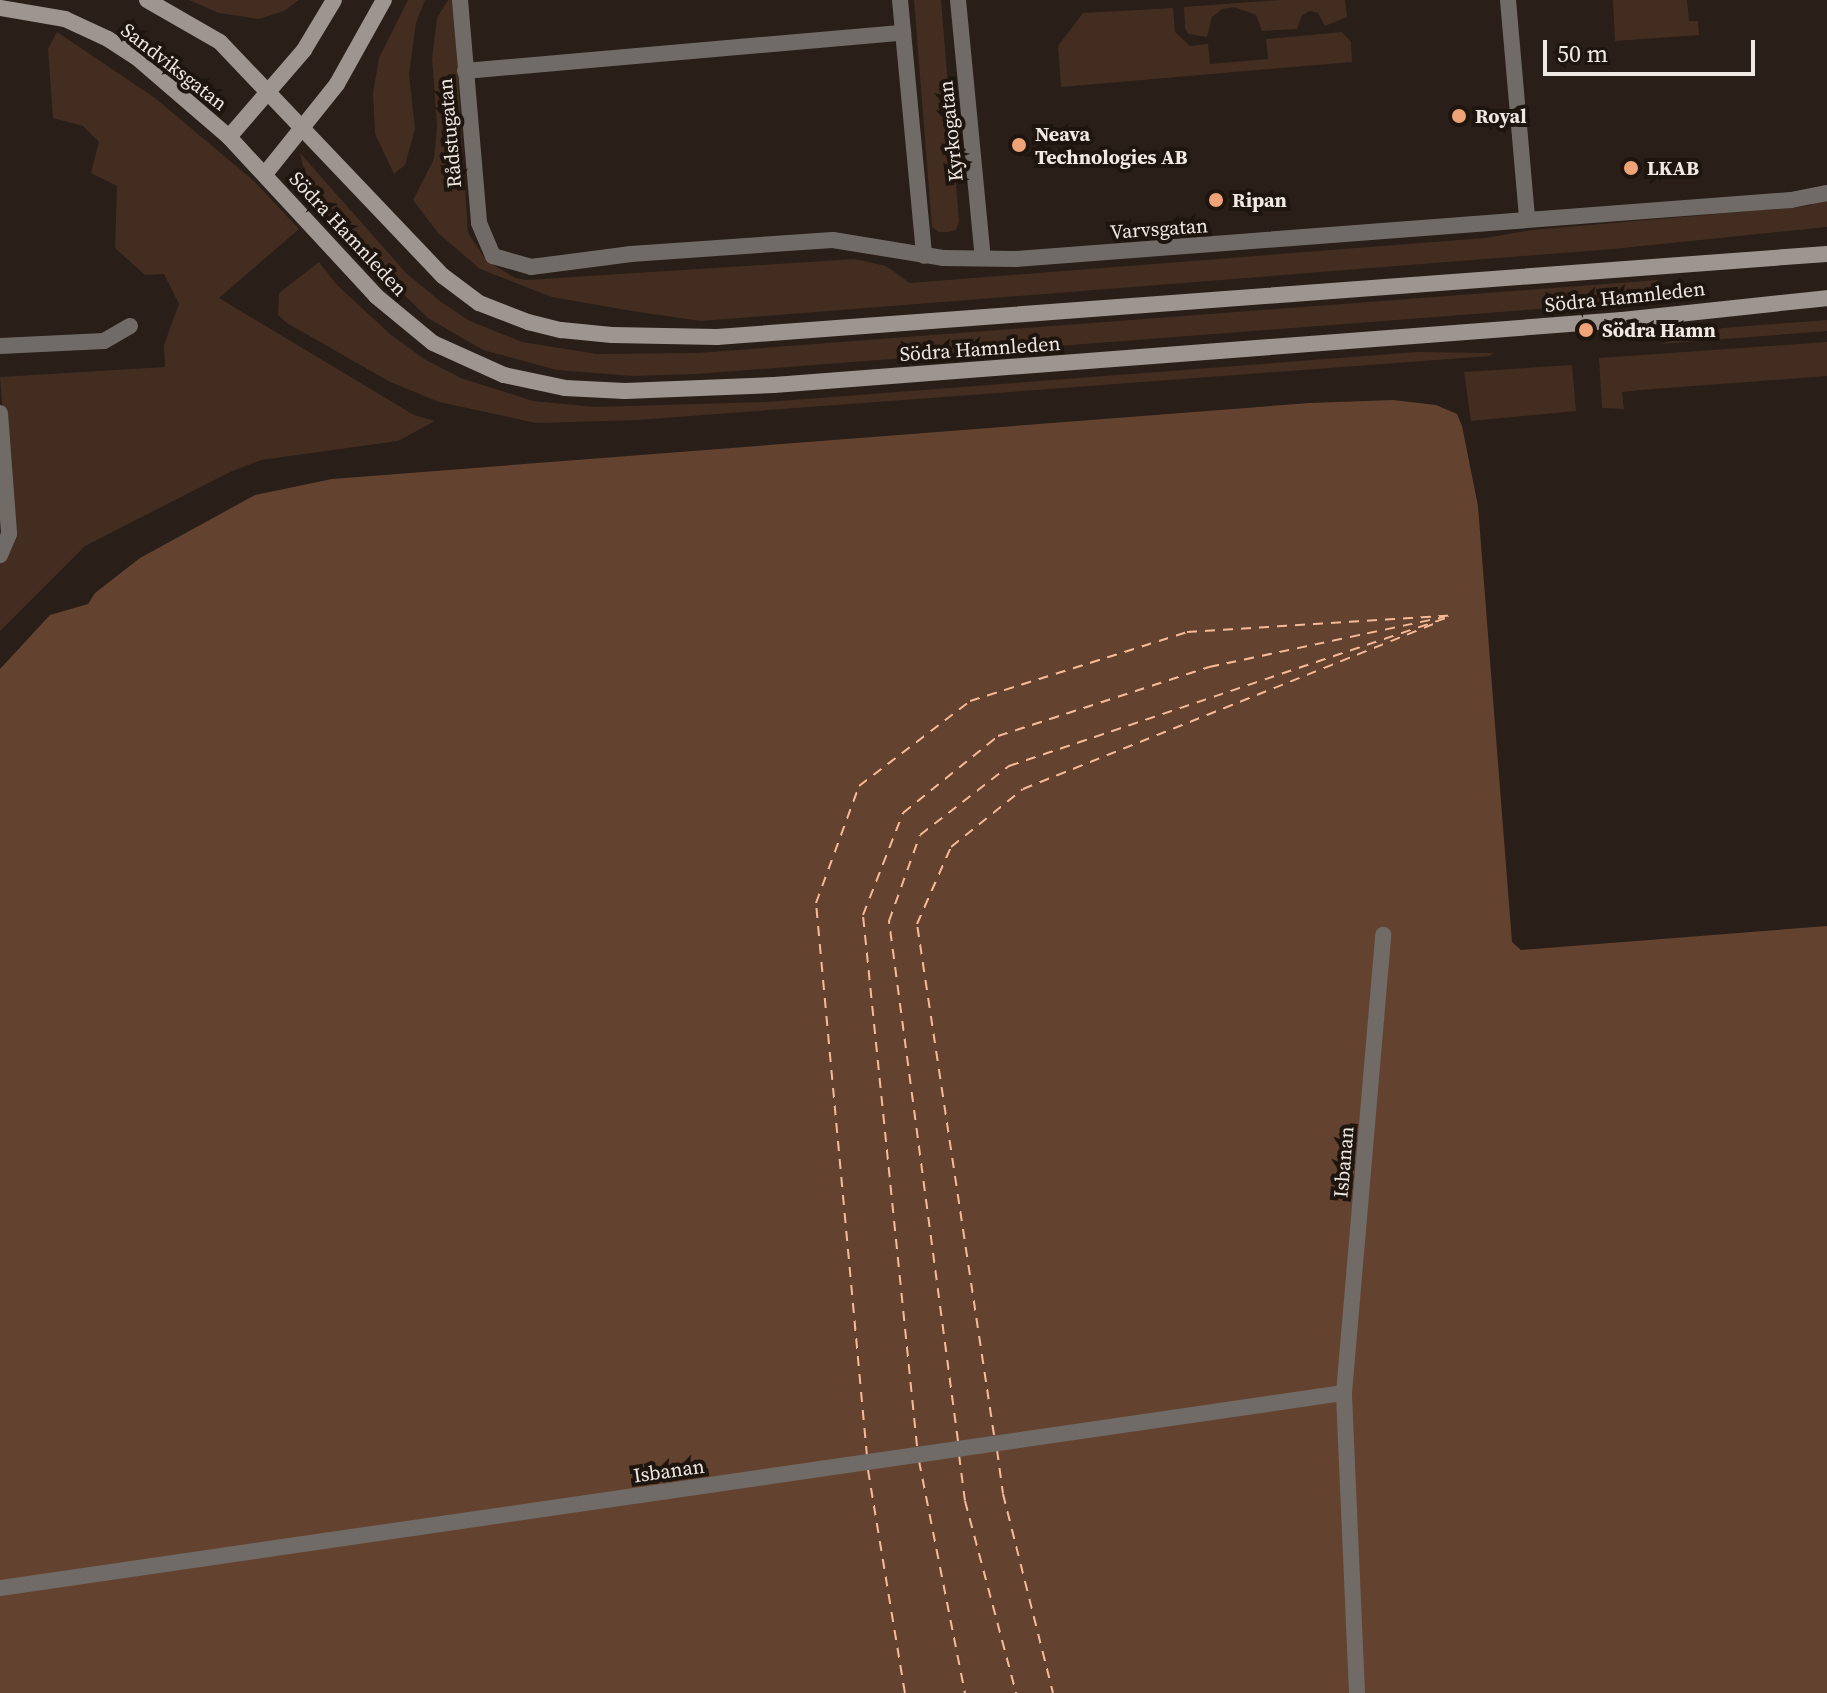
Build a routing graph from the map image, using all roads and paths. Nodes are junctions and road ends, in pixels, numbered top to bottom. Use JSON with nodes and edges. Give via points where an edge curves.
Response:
{"nodes":[{"id":1,"x":147,"y":0,"type":"edge"},
{"id":2,"x":334,"y":0,"type":"edge"},
{"id":3,"x":384,"y":0,"type":"edge"},
{"id":4,"x":460,"y":0,"type":"edge"},
{"id":5,"x":900,"y":0,"type":"edge"},
{"id":6,"x":958,"y":0,"type":"edge"},
{"id":7,"x":1508,"y":0,"type":"edge"},
{"id":8,"x":0,"y":8,"type":"edge"},
{"id":9,"x":903,"y":33,"type":"junction"},
{"id":10,"x":465,"y":71,"type":"junction"},
{"id":11,"x":269,"y":91,"type":"junction"},
{"id":12,"x":304,"y":127,"type":"junction"},
{"id":13,"x":229,"y":137,"type":"junction"},
{"id":14,"x":265,"y":174,"type":"junction"},
{"id":15,"x":1827,"y":193,"type":"edge"},
{"id":16,"x":1527,"y":219,"type":"junction"},
{"id":17,"x":1827,"y":254,"type":"edge"},
{"id":18,"x":924,"y":256,"type":"junction"},
{"id":19,"x":496,"y":257,"type":"joint"},
{"id":20,"x":983,"y":258,"type":"junction"},
{"id":21,"x":1827,"y":298,"type":"edge"},
{"id":22,"x":130,"y":326,"type":"dead end"},
{"id":23,"x":0,"y":346,"type":"edge"},
{"id":24,"x":0,"y":413,"type":"edge"},
{"id":25,"x":0,"y":555,"type":"edge"},
{"id":26,"x":1383,"y":935,"type":"dead end"},
{"id":27,"x":1344,"y":1393,"type":"junction"},
{"id":28,"x":0,"y":1588,"type":"edge"},
{"id":29,"x":1357,"y":1693,"type":"edge"}],
"edges":[{"from":1,"to":11,"type":"main road","name":"Sandviksgatan","via":[[220,42]]},
{"from":2,"to":11,"type":"main road","via":[[304,50]]},
{"from":3,"to":12,"type":"main road","via":[[337,84]]},
{"from":4,"to":10,"type":"street","name":"Rådstugatan"},
{"from":5,"to":9,"type":"street","name":"Kyrkogatan"},
{"from":6,"to":20,"type":"street","name":"Kyrkogatan"},
{"from":7,"to":16,"type":"street"},
{"from":8,"to":13,"type":"main road","name":"Sandviksgatan","via":[[45,13],[108,39]]},
{"from":9,"to":10,"type":"street"},
{"from":9,"to":18,"type":"street","name":"Kyrkogatan"},
{"from":10,"to":19,"type":"street","name":"Rådstugatan","via":[[479,223]]},
{"from":11,"to":12,"type":"main road","name":"Södra Hamnleden"},
{"from":11,"to":13,"type":"main road"},
{"from":12,"to":14,"type":"main road"},
{"from":12,"to":17,"type":"main road","name":"Södra Hamnleden","via":[[423,257],[479,303],[528,322],[612,335],[717,337]]},
{"from":13,"to":14,"type":"main road","name":"Södra Hamnleden"},
{"from":14,"to":21,"type":"main road","name":"Södra Hamnleden","via":[[376,296],[433,343],[504,375],[565,388],[774,385],[1622,320]]},
{"from":15,"to":16,"type":"street","name":"Varvsgatan"},
{"from":16,"to":20,"type":"street","name":"Varvsgatan","via":[[1110,253]]},
{"from":18,"to":19,"type":"street","name":"Varvsgatan","via":[[833,240],[631,254],[531,267]]},
{"from":18,"to":20,"type":"street","name":"Varvsgatan"},
{"from":22,"to":23,"type":"street","via":[[104,341]]},
{"from":24,"to":25,"type":"street","via":[[9,534]]},
{"from":26,"to":27,"type":"street","name":"Isbanan"},
{"from":27,"to":28,"type":"street","name":"Isbanan"},
{"from":27,"to":29,"type":"street","name":"Isbanan"}]}
